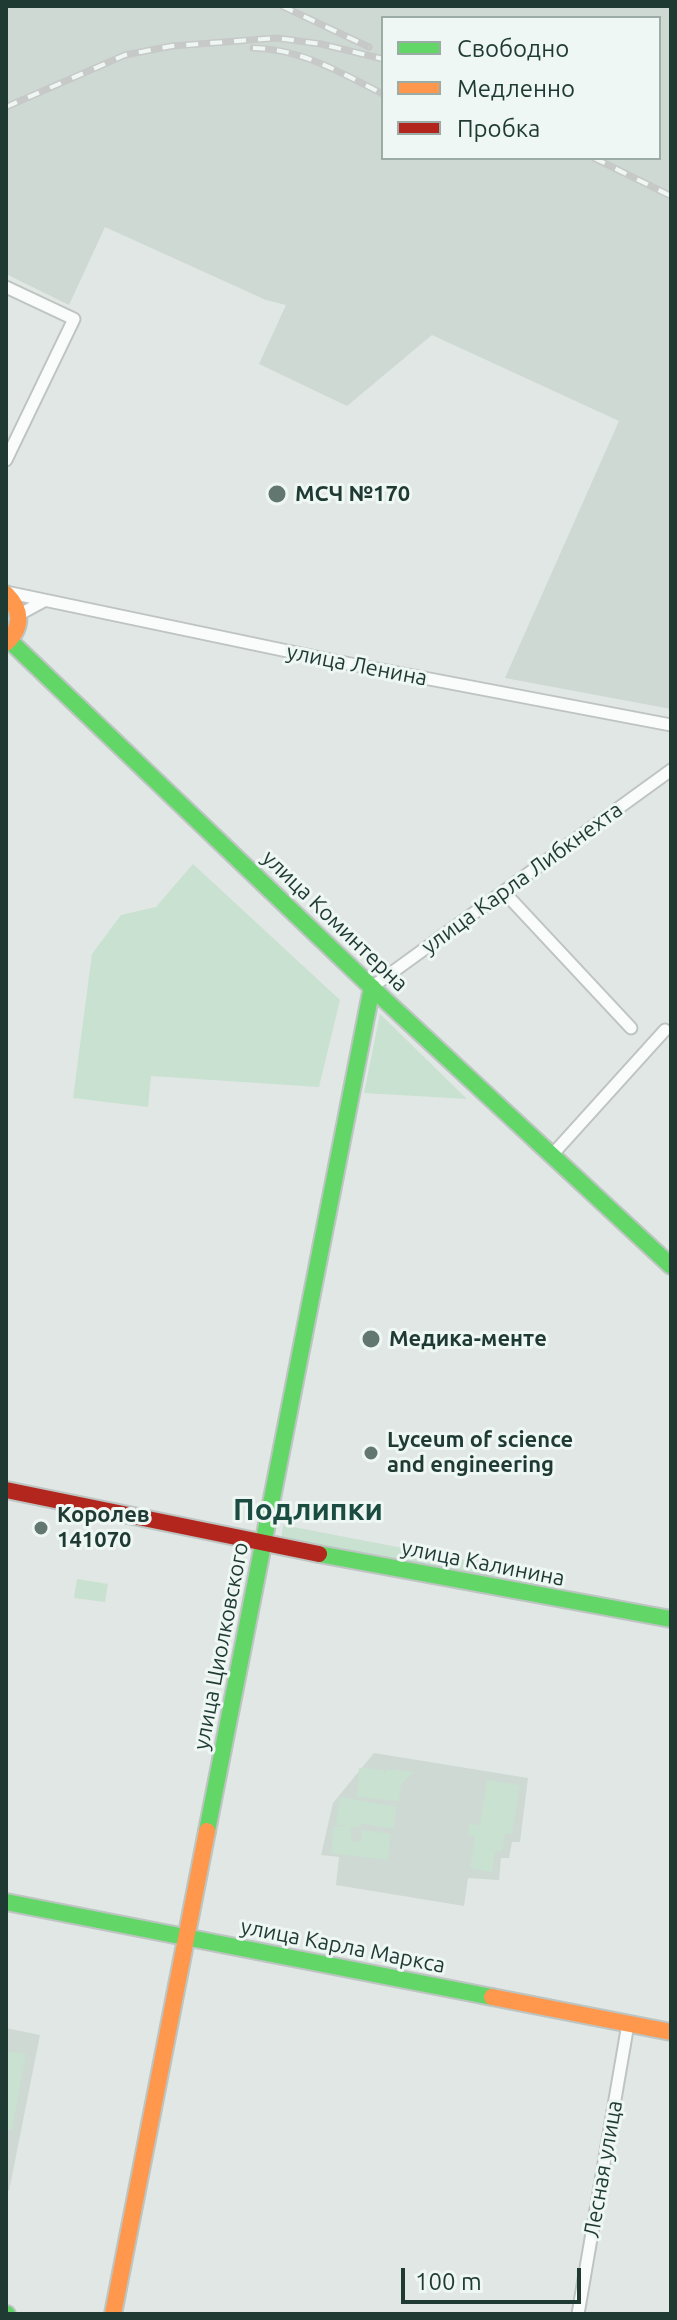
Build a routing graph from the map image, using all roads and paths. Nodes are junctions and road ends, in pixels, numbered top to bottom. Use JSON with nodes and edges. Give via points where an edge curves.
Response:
{"nodes":[{"id":1,"x":6,"y":287,"type":"edge"},
{"id":2,"x":6,"y":460,"type":"edge"},
{"id":3,"x":6,"y":593,"type":"edge"},
{"id":4,"x":44,"y":601,"type":"junction"},
{"id":5,"x":20,"y":614,"type":"junction"},
{"id":6,"x":8,"y":642,"type":"edge"},
{"id":7,"x":671,"y":725,"type":"edge"},
{"id":8,"x":671,"y":770,"type":"edge"},
{"id":9,"x":504,"y":892,"type":"junction"},
{"id":10,"x":372,"y":987,"type":"junction"},
{"id":11,"x":631,"y":1028,"type":"dead end"},
{"id":12,"x":665,"y":1030,"type":"dead end"},
{"id":13,"x":552,"y":1155,"type":"junction"},
{"id":14,"x":671,"y":1266,"type":"edge"},
{"id":15,"x":6,"y":1490,"type":"edge"},
{"id":16,"x":264,"y":1543,"type":"junction"},
{"id":17,"x":671,"y":1619,"type":"edge"},
{"id":18,"x":6,"y":1902,"type":"edge"},
{"id":19,"x":186,"y":1938,"type":"junction"},
{"id":20,"x":628,"y":2024,"type":"junction"},
{"id":21,"x":671,"y":2032,"type":"edge"},
{"id":22,"x":113,"y":2314,"type":"edge"},
{"id":23,"x":578,"y":2314,"type":"edge"}],
"edges":[{"from":1,"to":2,"type":"street","via":[[74,319]]},
{"from":3,"to":4,"type":"street","name":"улица Ленина"},
{"from":3,"to":5,"type":"main road"},
{"from":4,"to":5,"type":"street"},
{"from":4,"to":7,"type":"street","name":"улица Ленина"},
{"from":5,"to":6,"type":"main road","name":"улица Коминтерна","via":[[19,629]]},
{"from":6,"to":10,"type":"main road","name":"улица Коминтерна"},
{"from":8,"to":9,"type":"street","name":"улица Карла Либкнехта"},
{"from":9,"to":10,"type":"street","name":"улица Карла Либкнехта"},
{"from":9,"to":11,"type":"street"},
{"from":10,"to":13,"type":"main road","name":"улица Коминтерна"},
{"from":10,"to":16,"type":"main road","name":"улица Циолковского"},
{"from":12,"to":13,"type":"street"},
{"from":13,"to":14,"type":"main road","name":"улица Коминтерна"},
{"from":15,"to":16,"type":"main road","name":"улица Калинина"},
{"from":16,"to":17,"type":"main road","name":"улица Калинина"},
{"from":16,"to":19,"type":"main road","name":"улица Циолковского"},
{"from":18,"to":19,"type":"main road","name":"улица Карла Маркса"},
{"from":19,"to":20,"type":"main road","name":"улица Карла Маркса"},
{"from":19,"to":22,"type":"main road","name":"улица Циолковского"},
{"from":20,"to":21,"type":"main road","name":"улица Карла Маркса"},
{"from":20,"to":23,"type":"street","name":"Лесная улица"}]}
